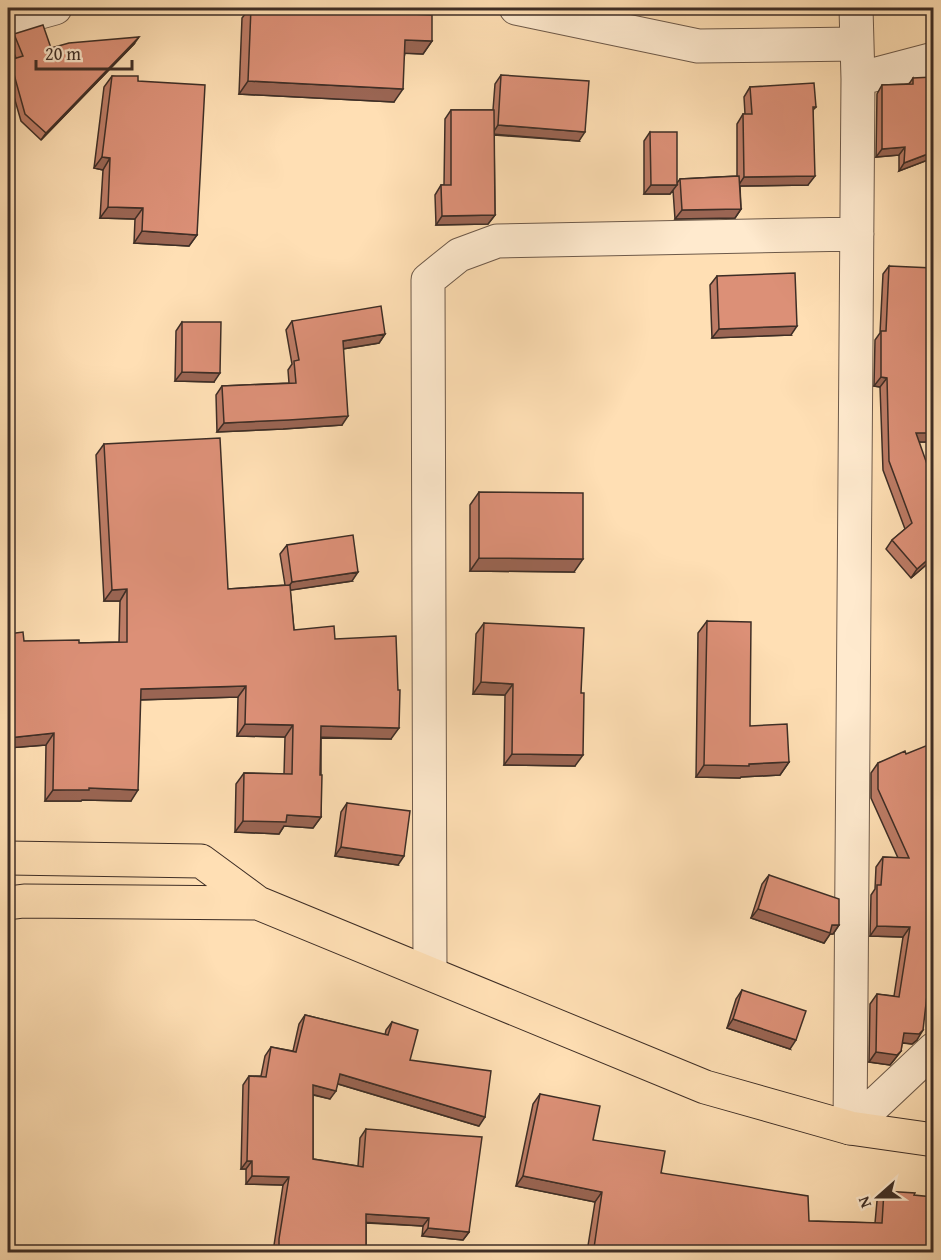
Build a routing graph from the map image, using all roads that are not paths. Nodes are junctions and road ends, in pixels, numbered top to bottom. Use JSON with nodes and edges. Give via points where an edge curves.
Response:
{"nodes":[{"id":1,"x":55,"y":8,"type":"edge"},
{"id":2,"x":516,"y":8,"type":"edge"},
{"id":3,"x":856,"y":8,"type":"edge"},
{"id":4,"x":12,"y":16,"type":"edge"},
{"id":5,"x":857,"y":44,"type":"junction"},
{"id":6,"x":933,"y":59,"type":"edge"},
{"id":7,"x":858,"y":79,"type":"junction"},
{"id":8,"x":857,"y":234,"type":"junction"},
{"id":9,"x":8,"y":858,"type":"edge"},
{"id":10,"x":8,"y":903,"type":"edge"},
{"id":11,"x":258,"y":903,"type":"junction"},
{"id":12,"x":430,"y":974,"type":"junction"},
{"id":13,"x":933,"y":1049,"type":"edge"},
{"id":14,"x":850,"y":1128,"type":"junction"},
{"id":15,"x":933,"y":1140,"type":"edge"}],
"edges":[{"from":1,"to":4,"type":"street"},
{"from":2,"to":5,"type":"street","via":[[698,46]]},
{"from":3,"to":5,"type":"street"},
{"from":5,"to":7,"type":"street"},
{"from":6,"to":7,"type":"street"},
{"from":7,"to":8,"type":"street"},
{"from":8,"to":12,"type":"street","via":[[497,241],[459,255],[428,280]]},
{"from":8,"to":14,"type":"street"},
{"from":9,"to":11,"type":"main road","via":[[201,861]]},
{"from":10,"to":11,"type":"main road"},
{"from":11,"to":12,"type":"main road"},
{"from":12,"to":14,"type":"main road","via":[[705,1086]]},
{"from":13,"to":14,"type":"street"},
{"from":14,"to":15,"type":"main road"}]}
